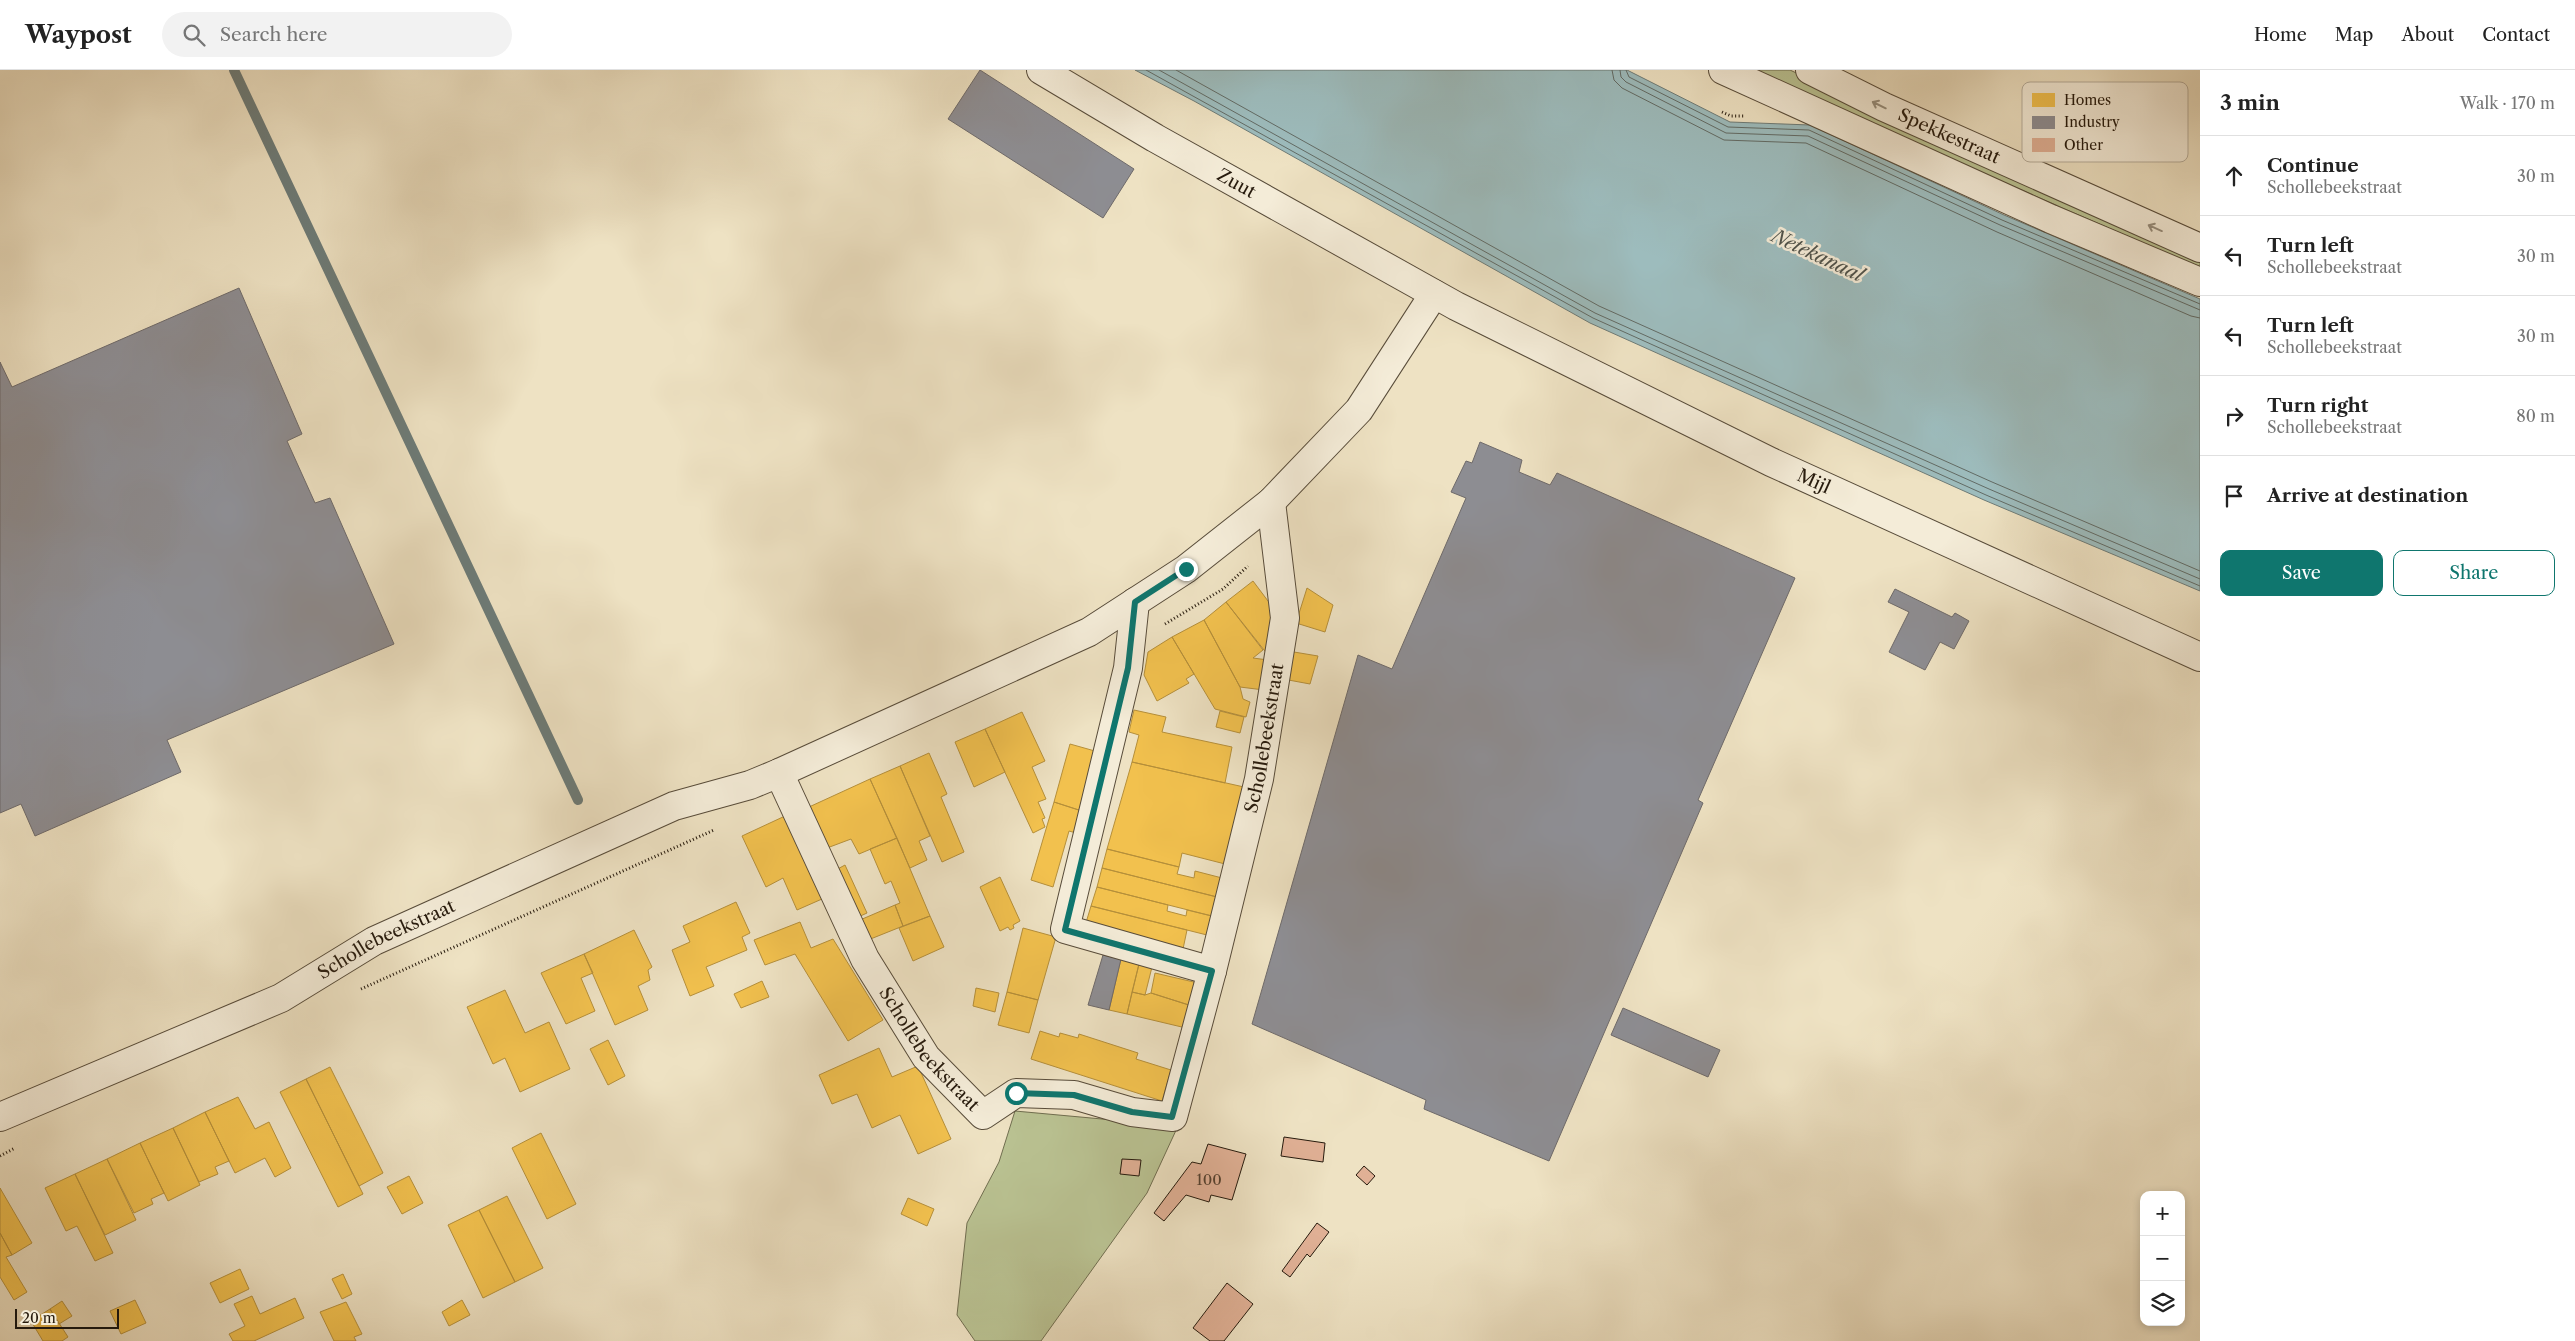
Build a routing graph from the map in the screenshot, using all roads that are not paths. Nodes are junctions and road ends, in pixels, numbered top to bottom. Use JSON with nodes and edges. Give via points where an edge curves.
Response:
{"nodes":[{"id":1,"x":1041,"y":70,"type":"edge"},
{"id":2,"x":1723,"y":70,"type":"edge"},
{"id":3,"x":1810,"y":70,"type":"edge"},
{"id":4,"x":2200,"y":248,"type":"edge"},
{"id":5,"x":2200,"y":282,"type":"edge"},
{"id":6,"x":1434,"y":294,"type":"junction"},
{"id":7,"x":1271,"y":502,"type":"junction"},
{"id":8,"x":1135,"y":602,"type":"junction"},
{"id":9,"x":2200,"y":658,"type":"edge"},
{"id":10,"x":779,"y":773,"type":"junction"},
{"id":11,"x":1212,"y":971,"type":"junction"},
{"id":12,"x":0,"y":1117,"type":"edge"}],
"edges":[{"from":1,"to":6,"type":"street","name":"Zuut","via":[[1155,138]]},
{"from":2,"to":5,"type":"street","via":[[2051,219]]},
{"from":4,"to":3,"type":"street","name":"Spekkestraat","one_way":true,"via":[[1884,107]]},
{"from":6,"to":7,"type":"street","name":"Schollebeekstraat","via":[[1359,410]]},
{"from":6,"to":9,"type":"street","name":"Mijl","via":[[1770,462]]},
{"from":7,"to":8,"type":"street","name":"Schollebeekstraat","via":[[1186,569]]},
{"from":7,"to":11,"type":"street","name":"Schollebeekstraat","via":[[1285,618],[1259,779]]},
{"from":8,"to":10,"type":"street","name":"Schollebeekstraat","via":[[1089,632]]},
{"from":8,"to":11,"type":"street","via":[[1128,668],[1065,930]]},
{"from":10,"to":11,"type":"street","name":"Schollebeekstraat","via":[[865,959],[926,1057],[983,1115],[1016,1093],[1074,1095],[1132,1112],[1172,1117]]},
{"from":10,"to":12,"type":"street","name":"Schollebeekstraat","via":[[750,785],[664,810],[374,941],[281,998]]}]}
